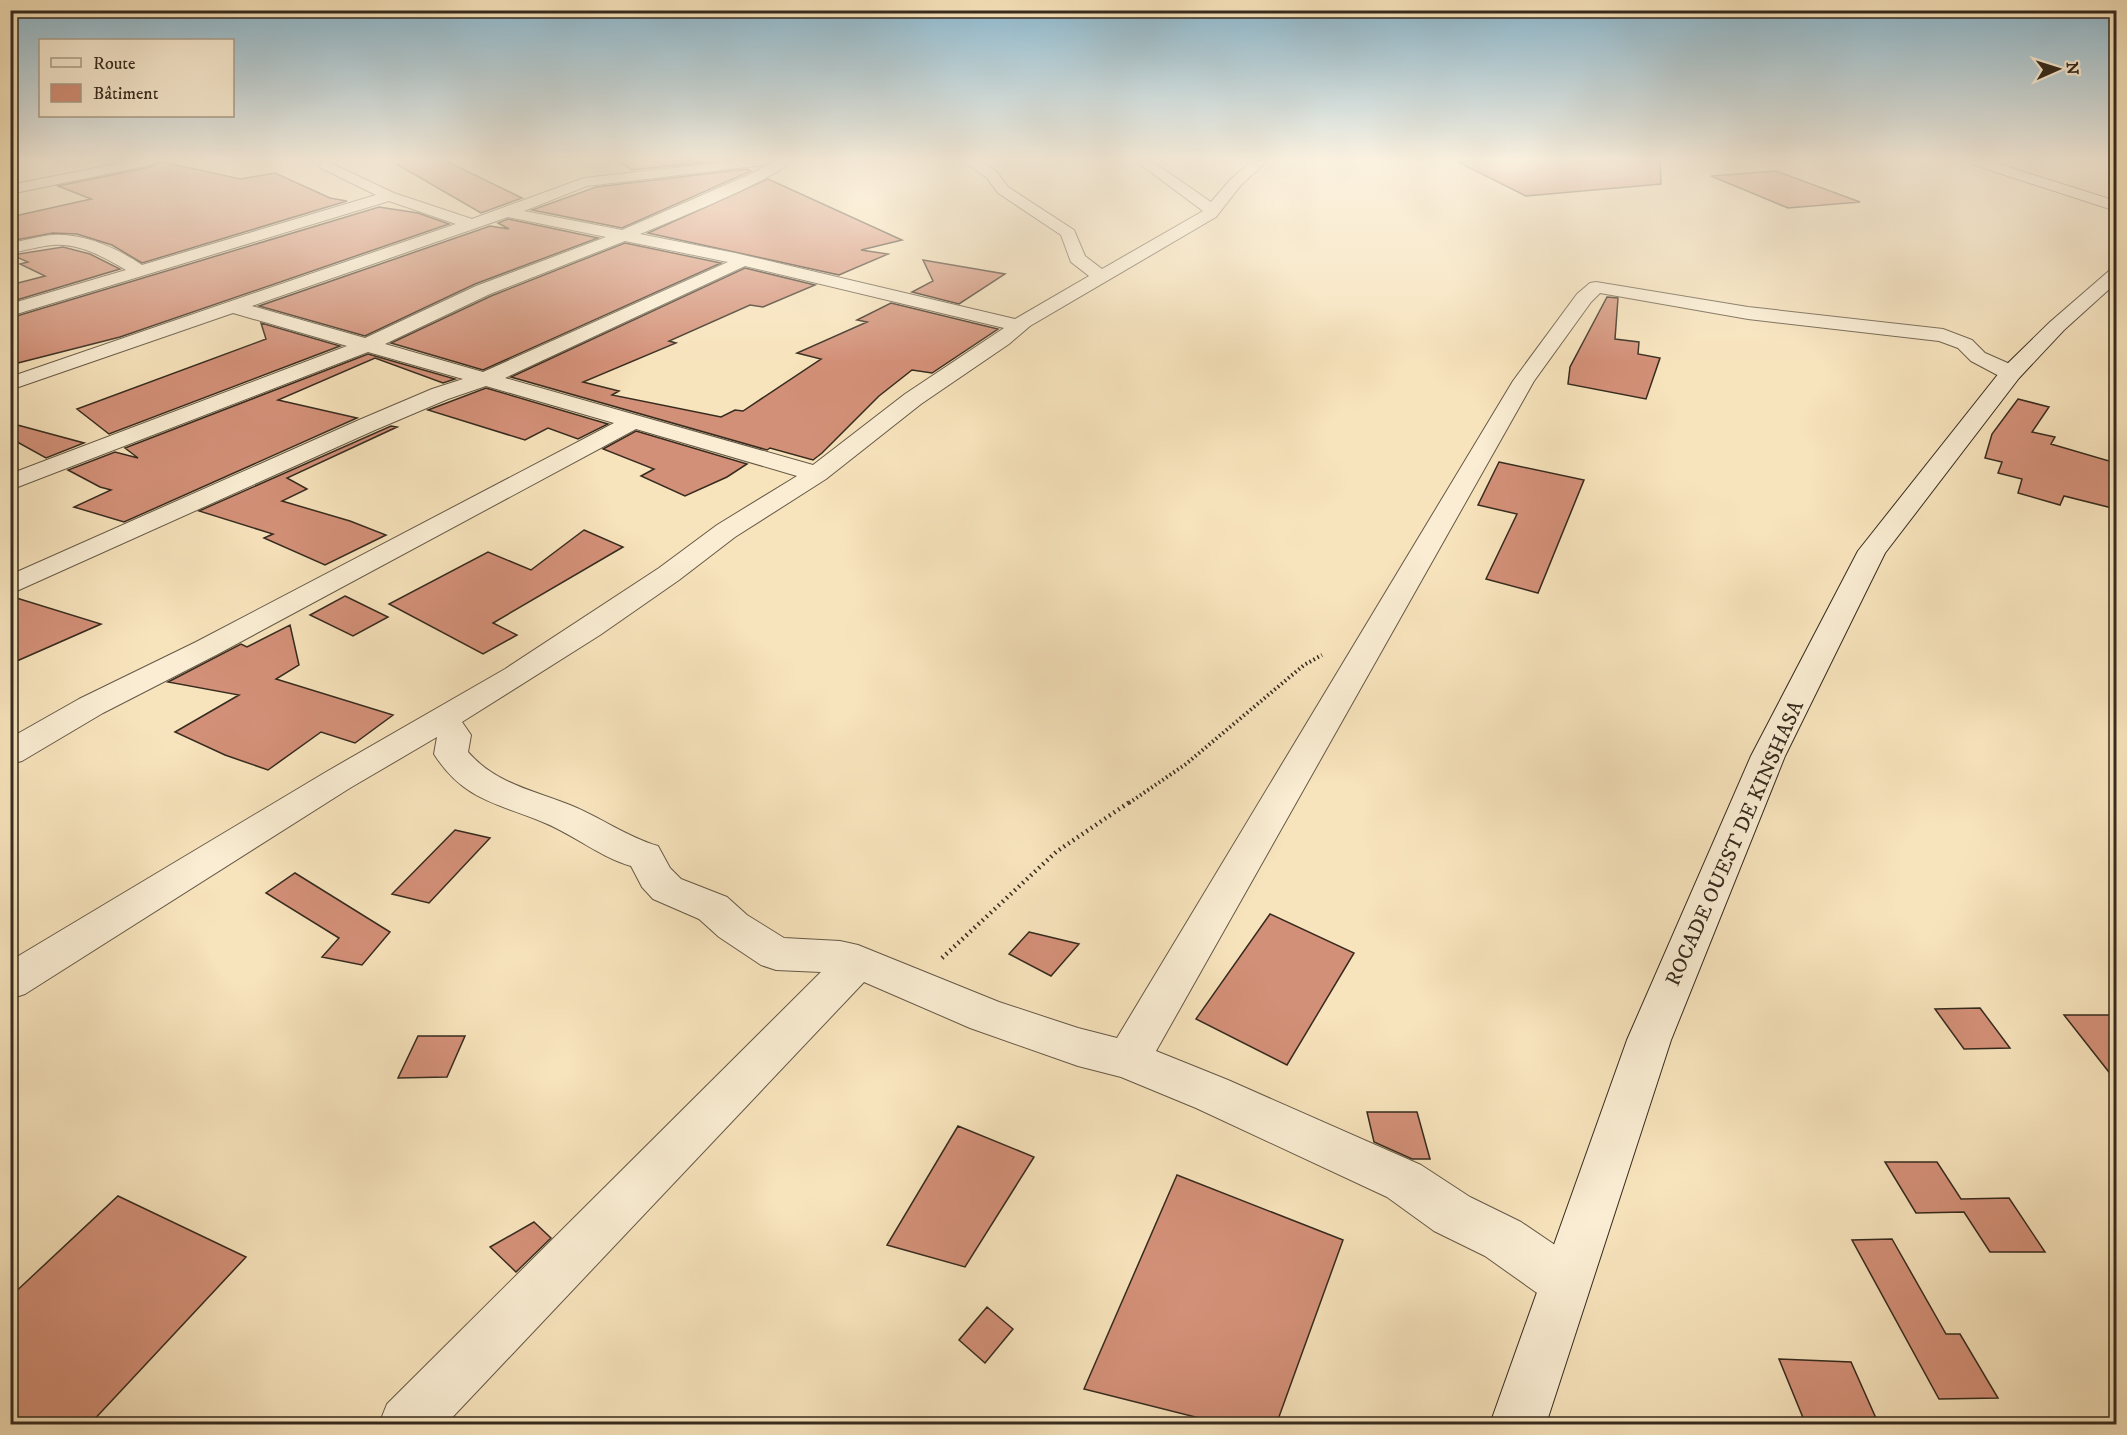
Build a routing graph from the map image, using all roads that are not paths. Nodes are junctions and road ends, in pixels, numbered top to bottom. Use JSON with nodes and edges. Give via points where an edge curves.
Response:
{"nodes":[{"id":1,"x":285,"y":228,"type":"edge"},
{"id":2,"x":455,"y":228,"type":"edge"},
{"id":3,"x":588,"y":228,"type":"edge"},
{"id":4,"x":640,"y":228,"type":"edge"},
{"id":5,"x":1062,"y":228,"type":"edge"},
{"id":6,"x":1189,"y":228,"type":"edge"},
{"id":7,"x":624,"y":235,"type":"junction"},
{"id":8,"x":10,"y":248,"type":"edge"},
{"id":9,"x":740,"y":260,"type":"junction"},
{"id":10,"x":141,"y":272,"type":"junction"},
{"id":11,"x":2116,"y":274,"type":"edge"},
{"id":12,"x":1100,"y":276,"type":"junction"},
{"id":13,"x":234,"y":307,"type":"junction"},
{"id":14,"x":10,"y":310,"type":"edge"},
{"id":15,"x":1019,"y":326,"type":"junction"},
{"id":16,"x":367,"y":345,"type":"junction"},
{"id":17,"x":2011,"y":372,"type":"junction"},
{"id":18,"x":483,"y":380,"type":"junction"},
{"id":19,"x":10,"y":384,"type":"edge"},
{"id":20,"x":633,"y":422,"type":"junction"},
{"id":21,"x":817,"y":474,"type":"junction"},
{"id":22,"x":10,"y":483,"type":"edge"},
{"id":23,"x":10,"y":586,"type":"edge"},
{"id":24,"x":442,"y":719,"type":"junction"},
{"id":25,"x":10,"y":753,"type":"edge"},
{"id":26,"x":858,"y":961,"type":"junction"},
{"id":27,"x":10,"y":982,"type":"edge"},
{"id":28,"x":1128,"y":1060,"type":"junction"},
{"id":29,"x":1565,"y":1282,"type":"junction"},
{"id":30,"x":406,"y":1425,"type":"edge"},
{"id":31,"x":1518,"y":1425,"type":"edge"}],
"edges":[{"from":1,"to":10,"type":"street"},
{"from":2,"to":13,"type":"street"},
{"from":3,"to":7,"type":"street"},
{"from":4,"to":7,"type":"street"},
{"from":5,"to":12,"type":"street","via":[[1068,232],[1077,258]]},
{"from":6,"to":12,"type":"street"},
{"from":7,"to":9,"type":"street"},
{"from":7,"to":16,"type":"street","via":[[483,290]]},
{"from":8,"to":10,"type":"street","via":[[56,240],[84,243]]},
{"from":9,"to":15,"type":"street"},
{"from":9,"to":18,"type":"street","via":[[662,300]]},
{"from":10,"to":14,"type":"street"},
{"from":11,"to":17,"type":"street","name":"ROCADE OUEST DE KINSHASA"},
{"from":12,"to":15,"type":"street"},
{"from":13,"to":16,"type":"street"},
{"from":13,"to":19,"type":"street"},
{"from":15,"to":21,"type":"street","via":[[913,399]]},
{"from":16,"to":18,"type":"street"},
{"from":16,"to":22,"type":"street"},
{"from":17,"to":28,"type":"street","via":[[1943,335],[1748,313],[1596,287],[1524,381]]},
{"from":17,"to":29,"type":"street","name":"ROCADE OUEST DE KINSHASA","via":[[1872,551],[1768,756],[1649,1040]]},
{"from":18,"to":20,"type":"street"},
{"from":18,"to":23,"type":"street","via":[[367,425]]},
{"from":20,"to":21,"type":"street"},
{"from":20,"to":25,"type":"street","via":[[91,706]]},
{"from":21,"to":24,"type":"street","via":[[726,531],[589,629]]},
{"from":24,"to":26,"type":"street","via":[[454,735],[454,758],[484,785],[566,817],[645,856],[667,889],[713,908],[776,954]]},
{"from":24,"to":27,"type":"street"},
{"from":26,"to":28,"type":"street","via":[[985,1015]]},
{"from":26,"to":30,"type":"street"},
{"from":28,"to":29,"type":"street","via":[[1404,1181],[1452,1214],[1503,1239]]},
{"from":29,"to":31,"type":"street","name":"ROCADE OUEST DE KINSHASA"}]}
